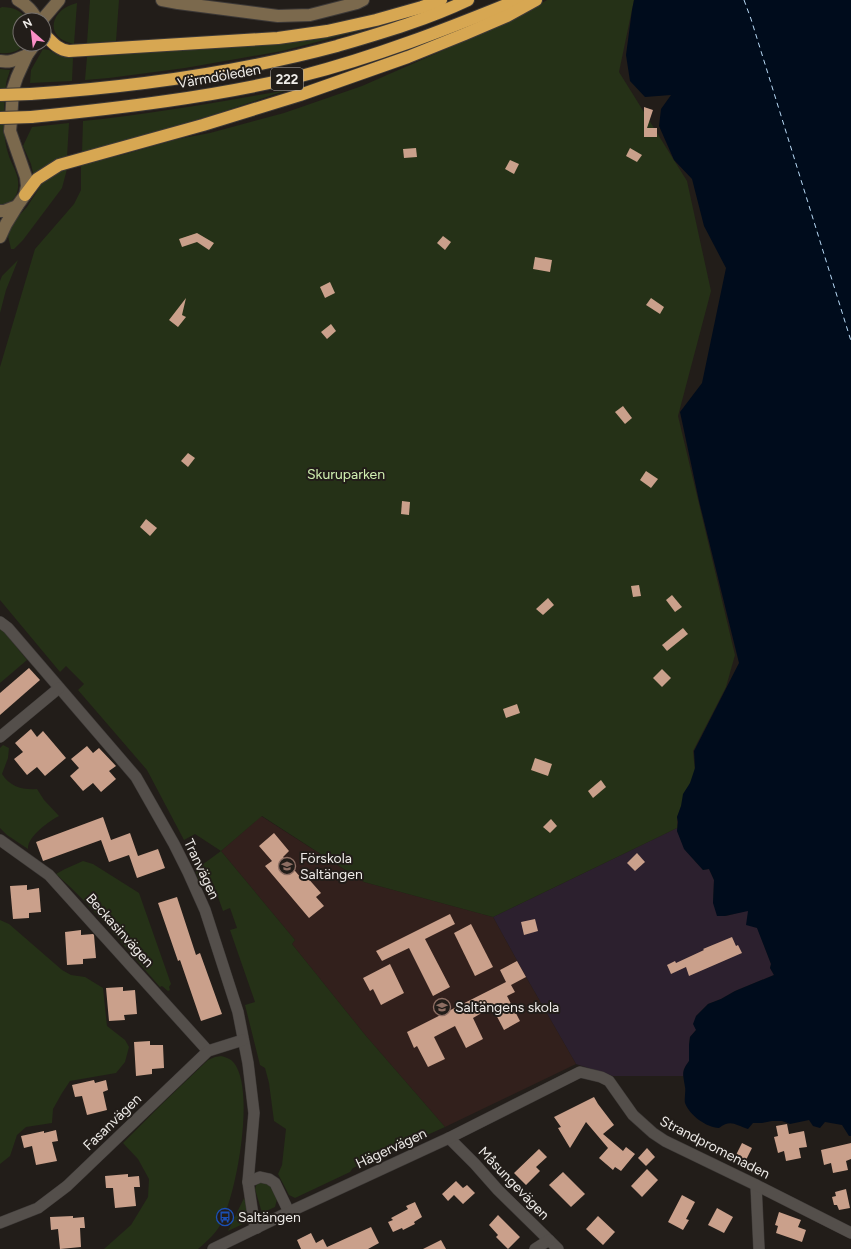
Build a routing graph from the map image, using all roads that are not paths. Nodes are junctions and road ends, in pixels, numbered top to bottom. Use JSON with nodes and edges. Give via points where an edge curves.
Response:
{"nodes":[{"id":1,"x":59,"y":0,"type":"edge"},
{"id":2,"x":162,"y":0,"type":"edge"},
{"id":3,"x":190,"y":0,"type":"edge"},
{"id":4,"x":364,"y":0,"type":"edge"},
{"id":5,"x":468,"y":0,"type":"edge"},
{"id":6,"x":518,"y":0,"type":"edge"},
{"id":7,"x":536,"y":0,"type":"edge"},
{"id":8,"x":24,"y":1,"type":"edge"},
{"id":9,"x":445,"y":5,"type":"edge"},
{"id":10,"x":214,"y":8,"type":"junction"},
{"id":11,"x":33,"y":12,"type":"edge"},
{"id":12,"x":49,"y":12,"type":"edge"},
{"id":13,"x":462,"y":29,"type":"junction"},
{"id":14,"x":52,"y":41,"type":"edge"},
{"id":15,"x":29,"y":52,"type":"edge"},
{"id":16,"x":27,"y":55,"type":"junction"},
{"id":17,"x":0,"y":61,"type":"edge"},
{"id":18,"x":0,"y":95,"type":"edge"},
{"id":19,"x":0,"y":118,"type":"edge"},
{"id":20,"x":25,"y":195,"type":"junction"},
{"id":21,"x":17,"y":206,"type":"junction"},
{"id":22,"x":0,"y":211,"type":"edge"},
{"id":23,"x":0,"y":237,"type":"edge"},
{"id":24,"x":0,"y":622,"type":"edge"},
{"id":25,"x":59,"y":688,"type":"junction"},
{"id":26,"x":0,"y":737,"type":"edge"},
{"id":27,"x":0,"y":840,"type":"edge"},
{"id":28,"x":243,"y":1040,"type":"junction"},
{"id":29,"x":208,"y":1051,"type":"junction"},
{"id":30,"x":580,"y":1072,"type":"joint"},
{"id":31,"x":449,"y":1138,"type":"junction"},
{"id":32,"x":248,"y":1182,"type":"junction"},
{"id":33,"x":756,"y":1185,"type":"junction"},
{"id":34,"x":289,"y":1212,"type":"junction"},
{"id":35,"x":0,"y":1223,"type":"edge"},
{"id":36,"x":257,"y":1228,"type":"junction"},
{"id":37,"x":851,"y":1233,"type":"edge"},
{"id":38,"x":549,"y":1240,"type":"junction"},
{"id":39,"x":213,"y":1249,"type":"edge"},
{"id":40,"x":535,"y":1249,"type":"edge"},
{"id":41,"x":558,"y":1249,"type":"edge"},
{"id":42,"x":759,"y":1249,"type":"edge"}],
"edges":[{"from":1,"to":12,"type":"main road"},
{"from":2,"to":10,"type":"main road"},
{"from":3,"to":10,"type":"main road"},
{"from":4,"to":10,"type":"main road","via":[[310,15],[278,16]]},
{"from":5,"to":9,"type":"highway","number":"222"},
{"from":6,"to":13,"type":"highway","number":"222"},
{"from":7,"to":13,"type":"highway","via":[[507,16]]},
{"from":8,"to":11,"type":"main road"},
{"from":9,"to":14,"type":"highway","via":[[422,7],[327,31],[278,38],[69,51],[62,50]]},
{"from":9,"to":18,"type":"highway","name":"Värmdöleden","number":"222","bridge":true,"via":[[360,39],[239,69],[109,87]]},
{"from":13,"to":19,"type":"highway","name":"Värmdöleden","number":"222","bridge":true,"via":[[301,76],[234,91],[108,109]]},
{"from":13,"to":20,"type":"highway","via":[[408,56],[300,95],[67,163],[46,172]]},
{"from":15,"to":16,"type":"main road"},
{"from":16,"to":17,"type":"main road","via":[[13,62]]},
{"from":16,"to":20,"type":"main road","via":[[13,89],[10,132],[26,177]]},
{"from":20,"to":21,"type":"main road"},
{"from":21,"to":22,"type":"main road"},
{"from":21,"to":23,"type":"main road"},
{"from":24,"to":25,"type":"street","name":"Tranvägen"},
{"from":25,"to":26,"type":"street"},
{"from":25,"to":28,"type":"street","name":"Tranvägen","via":[[136,777],[174,844],[205,910],[238,1012]]},
{"from":27,"to":29,"type":"street","name":"Beckasinvägen","via":[[49,875]]},
{"from":28,"to":29,"type":"street","name":"Fasanvägen"},
{"from":28,"to":32,"type":"street","name":"Tranvägen","via":[[254,1113]]},
{"from":29,"to":35,"type":"street","name":"Fasanvägen","via":[[67,1186],[38,1208]]},
{"from":30,"to":31,"type":"street","name":"Hägervägen"},
{"from":30,"to":33,"type":"street","name":"Strandpromenaden","via":[[609,1081],[633,1115],[665,1141]]},
{"from":31,"to":34,"type":"street","name":"Hägervägen"},
{"from":31,"to":38,"type":"street","name":"Måsungevägen"},
{"from":32,"to":34,"type":"street","via":[[260,1177],[275,1183]]},
{"from":32,"to":36,"type":"street","name":"Tranvägen"},
{"from":33,"to":37,"type":"street","name":"Strandpromenaden"},
{"from":33,"to":42,"type":"street"},
{"from":34,"to":36,"type":"street","name":"Hägervägen"},
{"from":36,"to":39,"type":"street","name":"Hägervägen"},
{"from":38,"to":40,"type":"street"},
{"from":38,"to":41,"type":"street","name":"Måsungevägen"}]}
